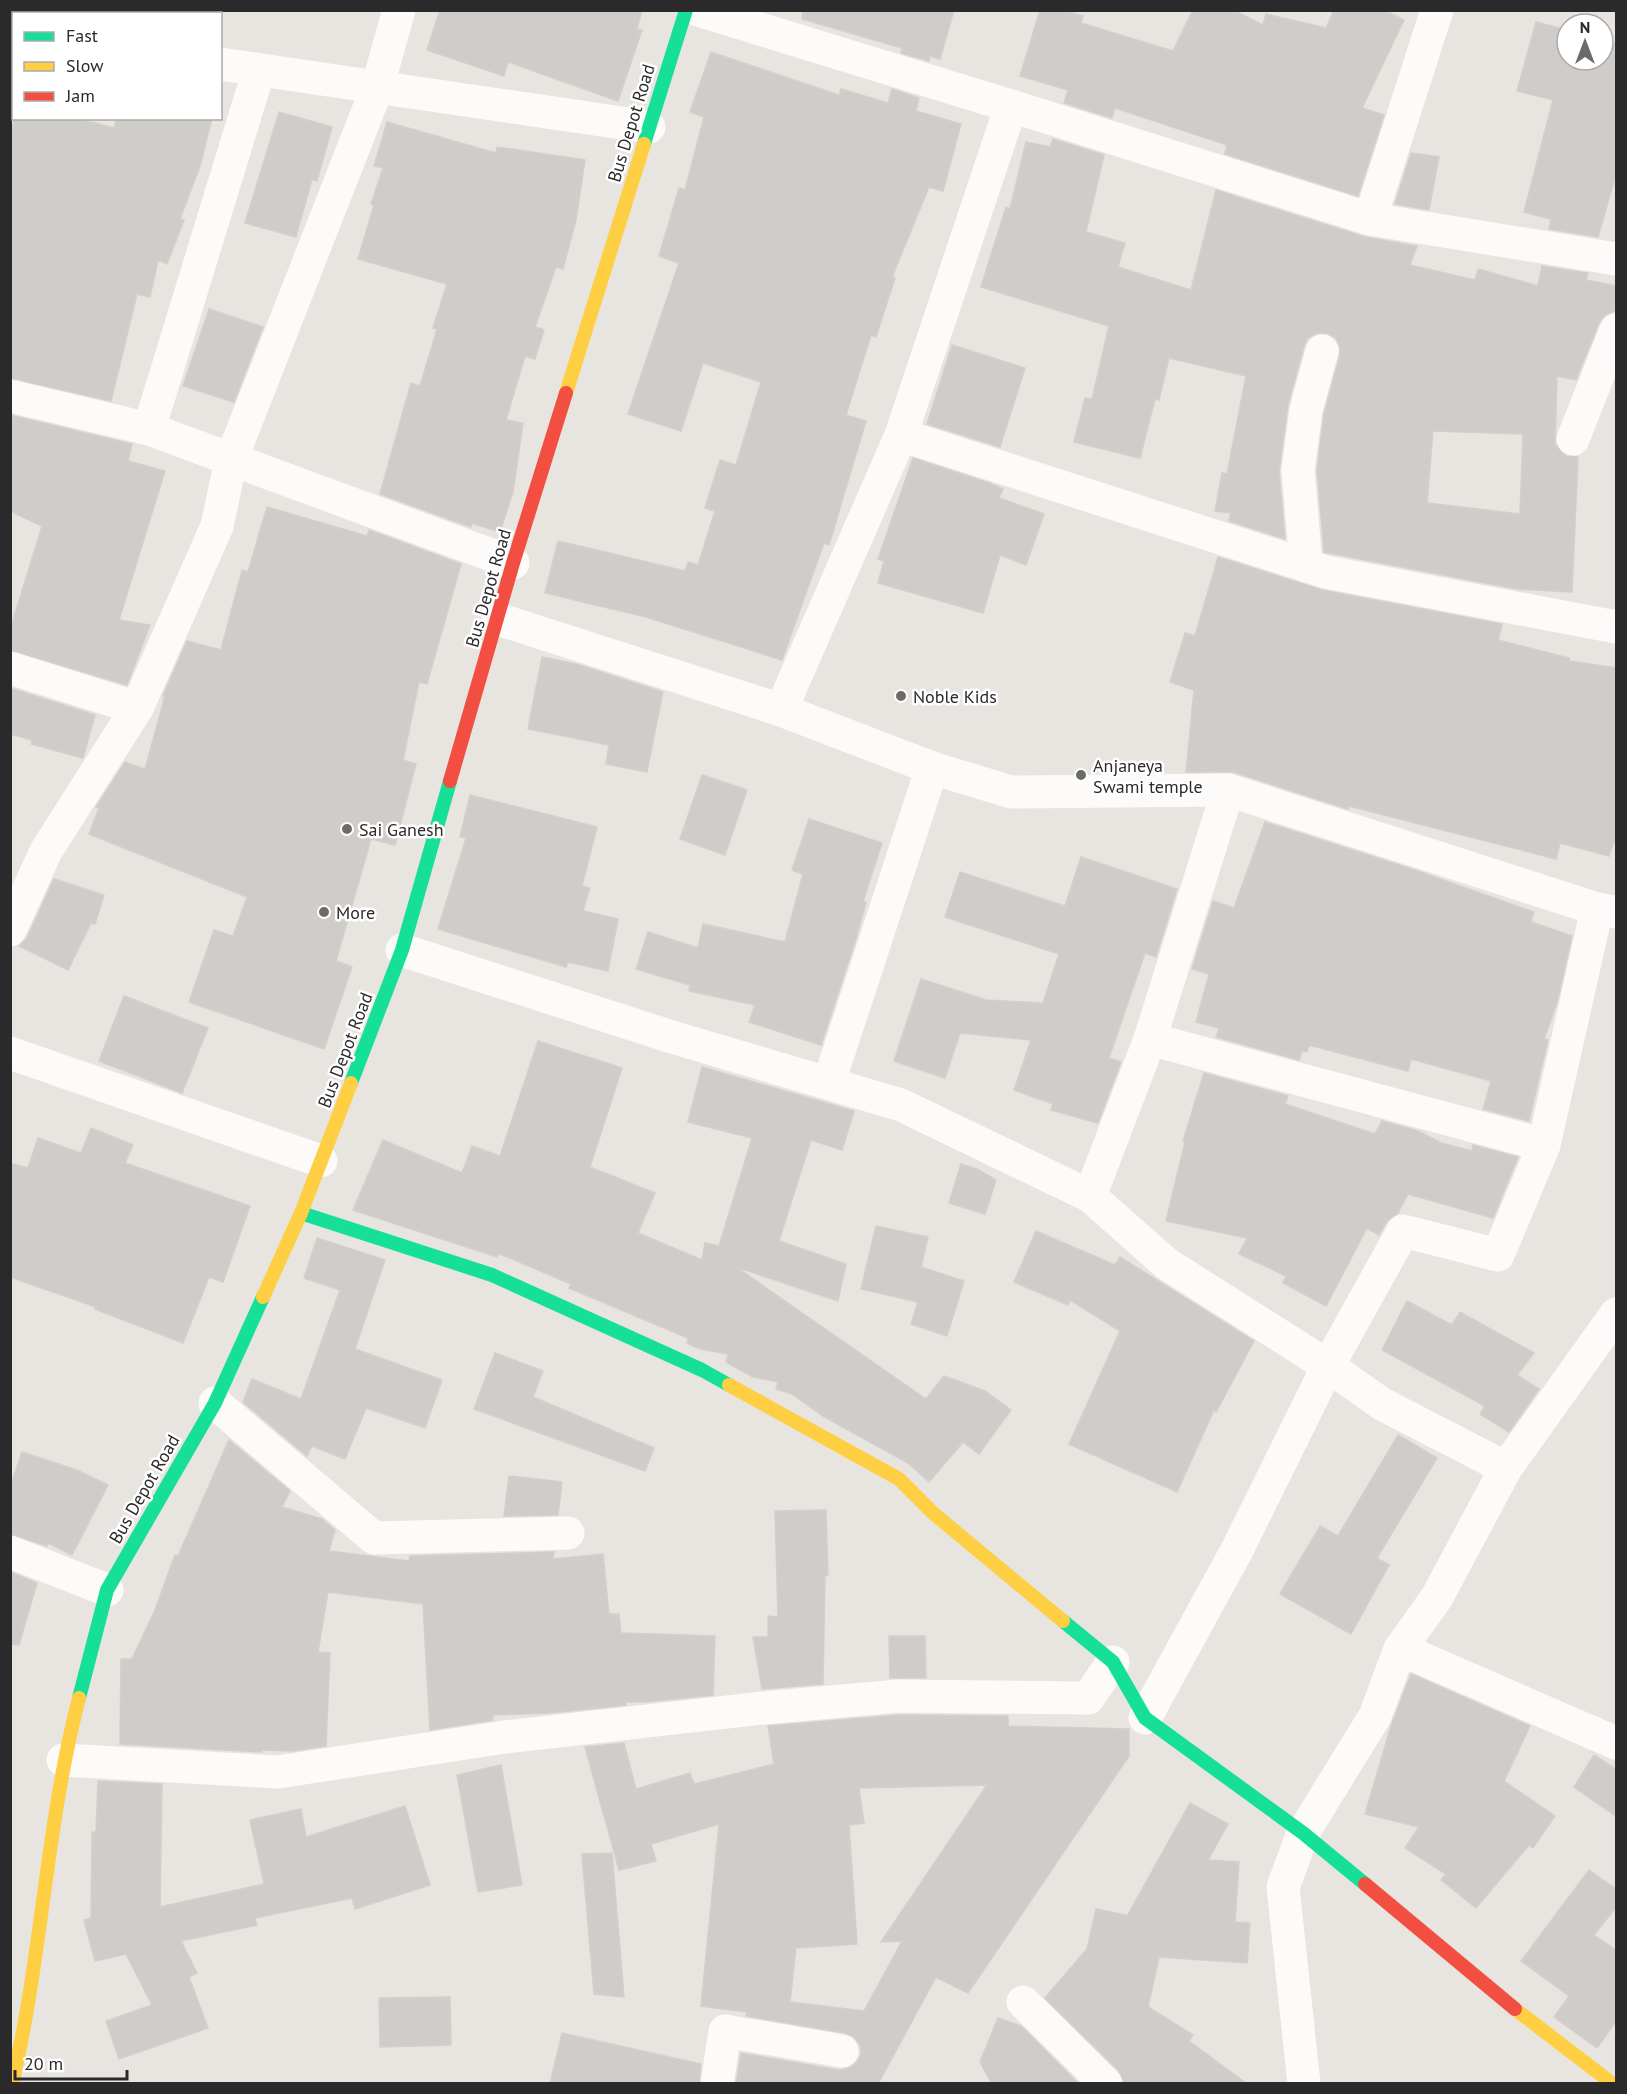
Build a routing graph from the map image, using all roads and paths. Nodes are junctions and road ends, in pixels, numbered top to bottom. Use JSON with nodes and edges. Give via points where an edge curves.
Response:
{"nodes":[{"id":1,"x":399,"y":10,"type":"edge"},
{"id":2,"x":686,"y":10,"type":"edge"},
{"id":3,"x":698,"y":10,"type":"edge"},
{"id":4,"x":1437,"y":10,"type":"edge"},
{"id":5,"x":222,"y":64,"type":"edge"},
{"id":6,"x":260,"y":70,"type":"junction"},
{"id":7,"x":377,"y":88,"type":"junction"},
{"id":8,"x":1011,"y":106,"type":"junction"},
{"id":9,"x":649,"y":127,"type":"junction"},
{"id":10,"x":1370,"y":219,"type":"junction"},
{"id":11,"x":1617,"y":259,"type":"edge"},
{"id":12,"x":1617,"y":330,"type":"edge"},
{"id":13,"x":1322,"y":351,"type":"dead end"},
{"id":14,"x":10,"y":396,"type":"edge"},
{"id":15,"x":149,"y":429,"type":"junction"},
{"id":16,"x":901,"y":435,"type":"junction"},
{"id":17,"x":1574,"y":439,"type":"dead end"},
{"id":18,"x":231,"y":460,"type":"junction"},
{"id":19,"x":513,"y":563,"type":"junction"},
{"id":20,"x":1306,"y":564,"type":"junction"},
{"id":21,"x":498,"y":619,"type":"junction"},
{"id":22,"x":1617,"y":627,"type":"edge"},
{"id":23,"x":10,"y":668,"type":"edge"},
{"id":24,"x":137,"y":708,"type":"junction"},
{"id":25,"x":782,"y":710,"type":"junction"},
{"id":26,"x":932,"y":768,"type":"junction"},
{"id":27,"x":1228,"y":790,"type":"junction"},
{"id":28,"x":1607,"y":911,"type":"edge"},
{"id":29,"x":10,"y":930,"type":"edge"},
{"id":30,"x":402,"y":950,"type":"junction"},
{"id":31,"x":1150,"y":1039,"type":"junction"},
{"id":32,"x":10,"y":1053,"type":"edge"},
{"id":33,"x":829,"y":1082,"type":"junction"},
{"id":34,"x":1544,"y":1145,"type":"junction"},
{"id":35,"x":321,"y":1161,"type":"junction"},
{"id":36,"x":1090,"y":1196,"type":"junction"},
{"id":37,"x":301,"y":1213,"type":"junction"},
{"id":38,"x":1617,"y":1314,"type":"edge"},
{"id":39,"x":1328,"y":1366,"type":"junction"},
{"id":40,"x":215,"y":1403,"type":"junction"},
{"id":41,"x":1506,"y":1468,"type":"junction"},
{"id":42,"x":568,"y":1533,"type":"dead end"},
{"id":43,"x":10,"y":1552,"type":"edge"},
{"id":44,"x":108,"y":1590,"type":"junction"},
{"id":45,"x":1400,"y":1649,"type":"junction"},
{"id":46,"x":1113,"y":1662,"type":"junction"},
{"id":47,"x":1145,"y":1718,"type":"junction"},
{"id":48,"x":1617,"y":1743,"type":"edge"},
{"id":49,"x":63,"y":1760,"type":"junction"},
{"id":50,"x":1304,"y":1833,"type":"junction"},
{"id":51,"x":1023,"y":2002,"type":"dead end"},
{"id":52,"x":17,"y":2037,"type":"edge"},
{"id":53,"x":842,"y":2051,"type":"dead end"},
{"id":54,"x":12,"y":2084,"type":"edge"},
{"id":55,"x":717,"y":2084,"type":"edge"},
{"id":56,"x":1106,"y":2084,"type":"edge"},
{"id":57,"x":1304,"y":2084,"type":"edge"},
{"id":58,"x":1613,"y":2084,"type":"edge"}],
"edges":[{"from":1,"to":7,"type":"street"},
{"from":2,"to":9,"type":"street","name":"Bus Depot Road"},
{"from":3,"to":8,"type":"street"},
{"from":4,"to":10,"type":"street"},
{"from":5,"to":6,"type":"street"},
{"from":6,"to":7,"type":"street"},
{"from":6,"to":15,"type":"street"},
{"from":7,"to":9,"type":"street"},
{"from":7,"to":18,"type":"street"},
{"from":8,"to":10,"type":"street"},
{"from":8,"to":16,"type":"street"},
{"from":9,"to":19,"type":"street","name":"Bus Depot Road"},
{"from":10,"to":11,"type":"street"},
{"from":12,"to":17,"type":"street"},
{"from":13,"to":20,"type":"street","via":[[1306,410],[1298,470]]},
{"from":14,"to":15,"type":"street"},
{"from":15,"to":18,"type":"street"},
{"from":16,"to":20,"type":"street"},
{"from":16,"to":25,"type":"street"},
{"from":18,"to":19,"type":"street"},
{"from":18,"to":24,"type":"street","via":[[217,526]]},
{"from":19,"to":21,"type":"street","name":"Bus Depot Road"},
{"from":20,"to":22,"type":"street","via":[[1326,572]]},
{"from":21,"to":25,"type":"street"},
{"from":21,"to":30,"type":"street","name":"Bus Depot Road"},
{"from":23,"to":24,"type":"street"},
{"from":24,"to":29,"type":"street","via":[[46,851]]},
{"from":25,"to":26,"type":"street"},
{"from":26,"to":27,"type":"street","via":[[1011,792]]},
{"from":26,"to":33,"type":"street"},
{"from":27,"to":28,"type":"street"},
{"from":27,"to":31,"type":"street"},
{"from":28,"to":34,"type":"street"},
{"from":30,"to":33,"type":"street","via":[[672,1037]]},
{"from":30,"to":35,"type":"street","name":"Bus Depot Road"},
{"from":31,"to":34,"type":"street"},
{"from":31,"to":36,"type":"street"},
{"from":32,"to":35,"type":"street"},
{"from":33,"to":36,"type":"street","via":[[901,1105]]},
{"from":34,"to":39,"type":"street","via":[[1498,1255],[1403,1231]]},
{"from":35,"to":37,"type":"street","name":"Bus Depot Road"},
{"from":36,"to":39,"type":"street","via":[[1167,1264]]},
{"from":37,"to":40,"type":"street","name":"Bus Depot Road"},
{"from":37,"to":46,"type":"street","via":[[492,1275],[702,1370],[899,1479],[933,1513]]},
{"from":38,"to":41,"type":"street"},
{"from":39,"to":41,"type":"street","via":[[1382,1404]]},
{"from":39,"to":47,"type":"street","via":[[1237,1550]]},
{"from":40,"to":42,"type":"street","via":[[374,1538]]},
{"from":40,"to":44,"type":"street","name":"Bus Depot Road"},
{"from":41,"to":45,"type":"street","via":[[1437,1596]]},
{"from":43,"to":44,"type":"street"},
{"from":44,"to":49,"type":"street","name":"Bus Depot Road"},
{"from":45,"to":48,"type":"street"},
{"from":45,"to":50,"type":"street","via":[[1375,1716]]},
{"from":46,"to":47,"type":"street"},
{"from":46,"to":49,"type":"street","via":[[1088,1698],[898,1696],[775,1707],[505,1737],[278,1772]]},
{"from":47,"to":50,"type":"street"},
{"from":49,"to":52,"type":"street","name":"Bus Depot Road"},
{"from":50,"to":57,"type":"street","via":[[1283,1887]]},
{"from":50,"to":58,"type":"street","via":[[1544,2032]]},
{"from":51,"to":56,"type":"street"},
{"from":52,"to":54,"type":"street","name":"Bus Depot Road"},
{"from":53,"to":55,"type":"street","via":[[725,2031]]}]}
